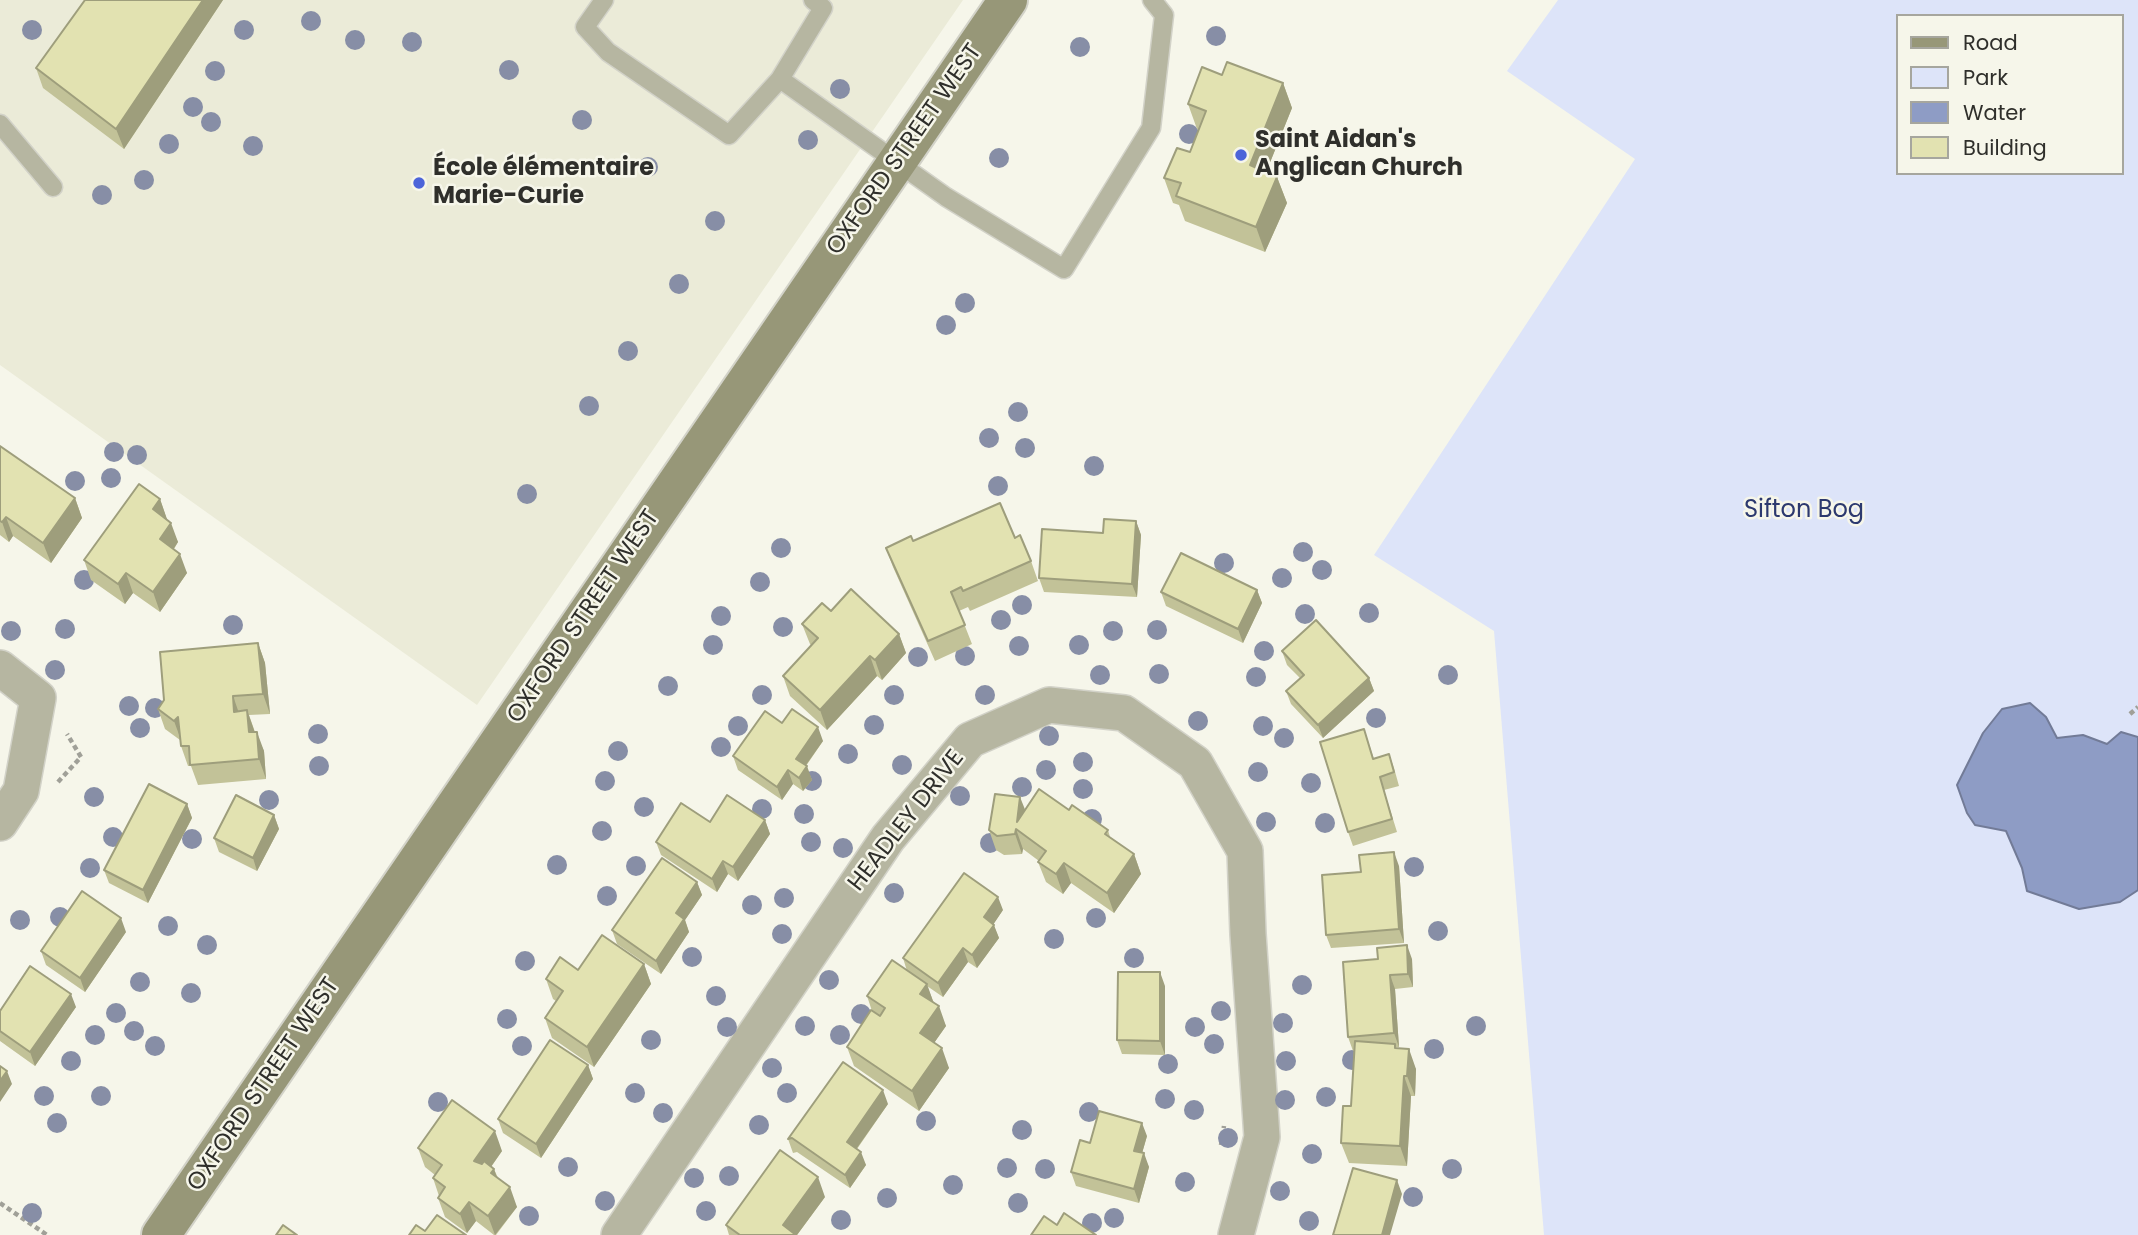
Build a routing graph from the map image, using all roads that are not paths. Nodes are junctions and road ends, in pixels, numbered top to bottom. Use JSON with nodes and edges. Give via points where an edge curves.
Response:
{"nodes":[{"id":1,"x":604,"y":0,"type":"edge"},
{"id":2,"x":813,"y":0,"type":"edge"},
{"id":3,"x":1008,"y":0,"type":"edge"},
{"id":4,"x":1152,"y":0,"type":"edge"},
{"id":5,"x":780,"y":79,"type":"junction"},
{"id":6,"x":0,"y":124,"type":"edge"},
{"id":7,"x":896,"y":161,"type":"junction"},
{"id":8,"x":53,"y":187,"type":"dead end"},
{"id":9,"x":0,"y":668,"type":"edge"},
{"id":10,"x":0,"y":823,"type":"edge"},
{"id":11,"x":161,"y":1235,"type":"edge"},
{"id":12,"x":619,"y":1235,"type":"edge"},
{"id":13,"x":1236,"y":1235,"type":"edge"}],
"edges":[{"from":1,"to":5,"type":"lane","via":[[585,27],[608,52],[729,135]]},
{"from":2,"to":5,"type":"lane","via":[[823,8]]},
{"from":3,"to":7,"type":"main road","name":"OXFORD STREET WEST"},
{"from":4,"to":7,"type":"lane","via":[[1164,15],[1151,128],[1064,269]]},
{"from":5,"to":7,"type":"lane"},
{"from":6,"to":8,"type":"lane"},
{"from":7,"to":11,"type":"main road","name":"OXFORD STREET WEST"},
{"from":9,"to":10,"type":"street","via":[[38,698],[21,791]]},
{"from":12,"to":13,"type":"street","name":"HEADLEY DRIVE","via":[[888,838],[970,740],[1049,705],[1124,713],[1195,763],[1245,851],[1262,1137]]}]}
